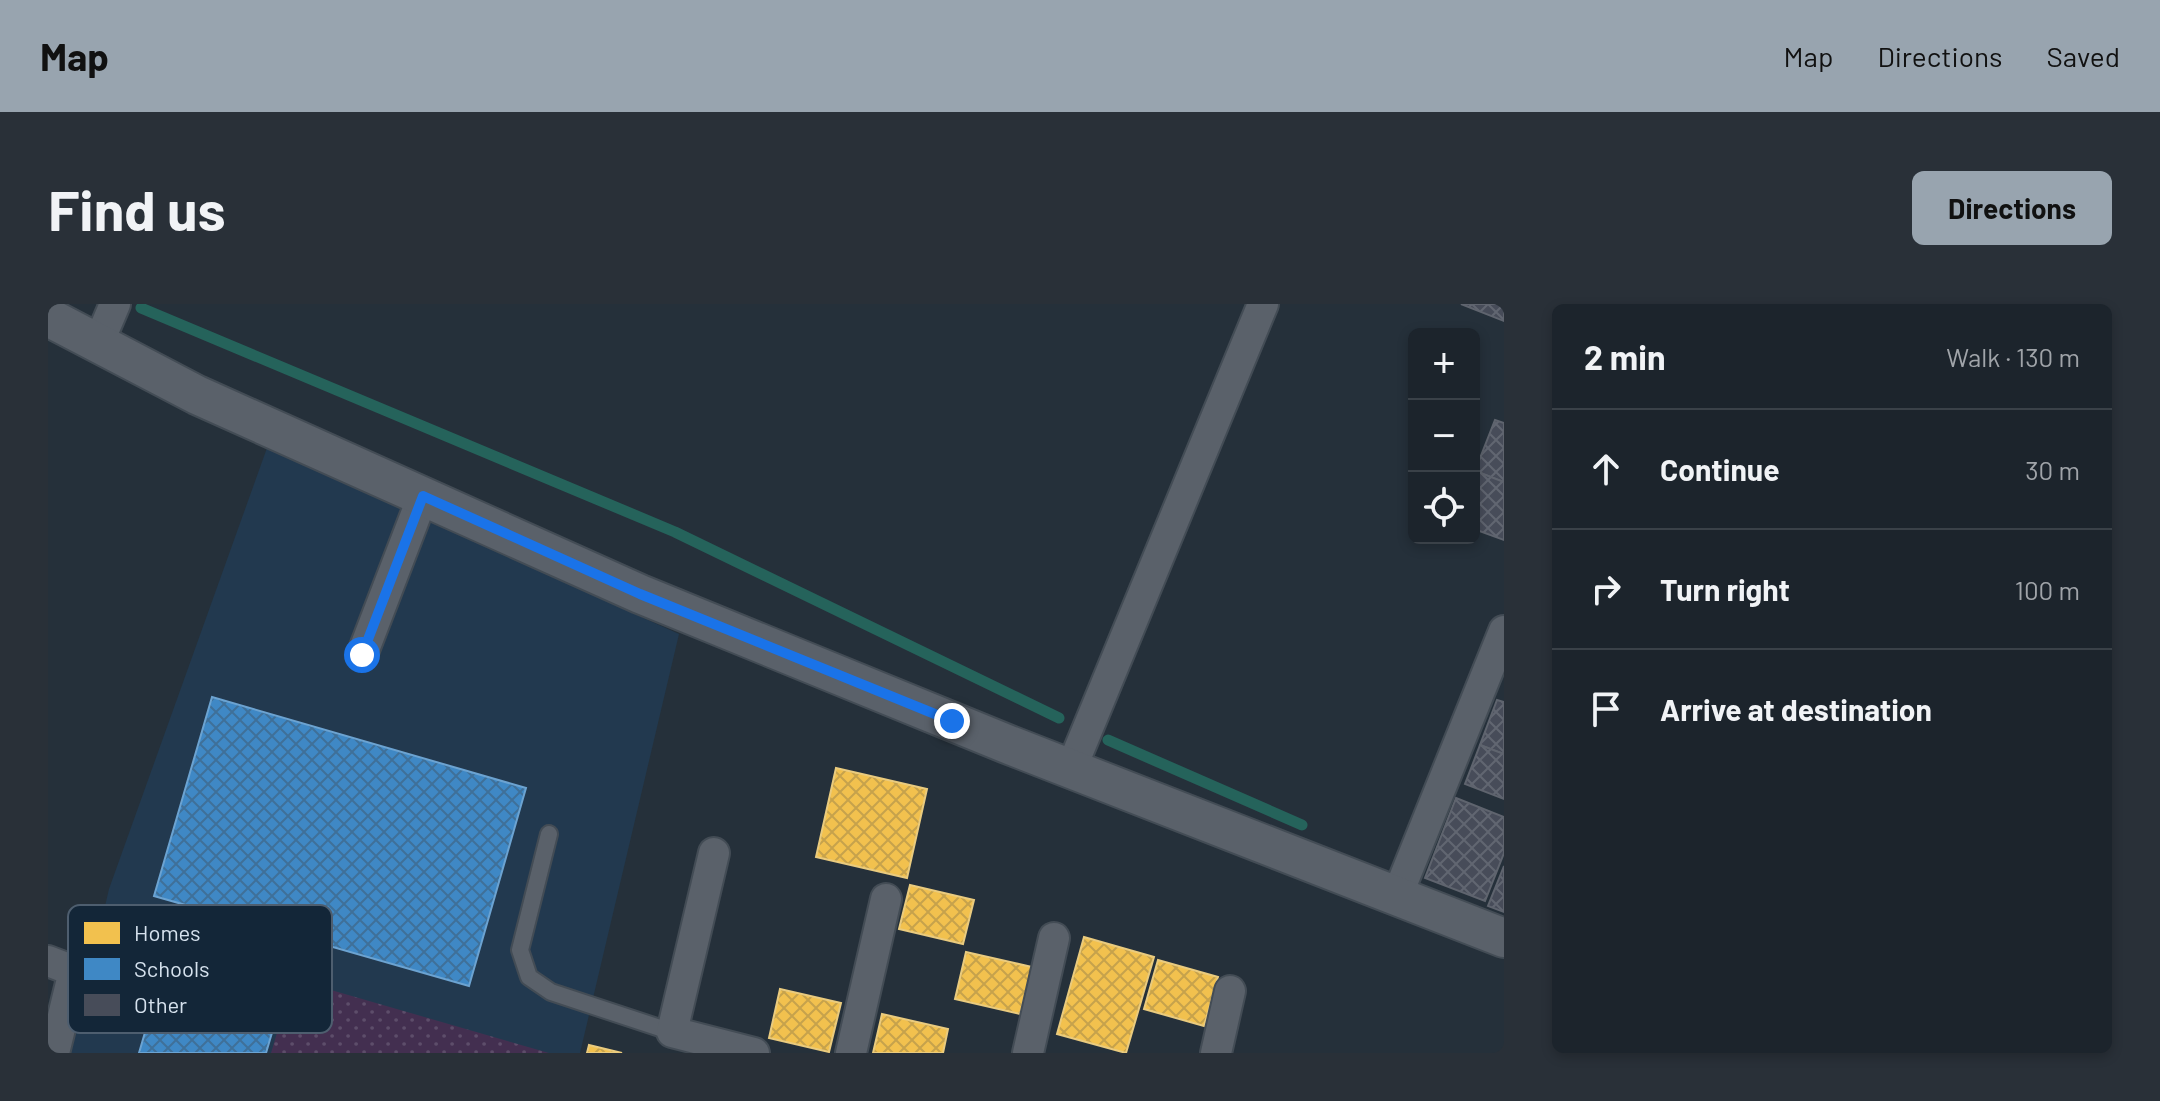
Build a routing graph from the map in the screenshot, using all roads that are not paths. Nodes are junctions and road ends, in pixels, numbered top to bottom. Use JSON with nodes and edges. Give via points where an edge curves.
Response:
{"nodes":[{"id":1,"x":115,"y":304,"type":"edge"},
{"id":2,"x":1263,"y":304,"type":"edge"},
{"id":3,"x":48,"y":317,"type":"edge"},
{"id":4,"x":98,"y":344,"type":"junction"},
{"id":5,"x":423,"y":496,"type":"junction"},
{"id":6,"x":1504,"y":631,"type":"edge"},
{"id":7,"x":362,"y":655,"type":"dead end"},
{"id":8,"x":1071,"y":769,"type":"junction"},
{"id":9,"x":549,"y":834,"type":"dead end"},
{"id":10,"x":714,"y":853,"type":"dead end"},
{"id":11,"x":1397,"y":896,"type":"junction"},
{"id":12,"x":886,"y":899,"type":"dead end"},
{"id":13,"x":1054,"y":938,"type":"dead end"},
{"id":14,"x":1504,"y":938,"type":"edge"},
{"id":15,"x":48,"y":961,"type":"edge"},
{"id":16,"x":68,"y":969,"type":"edge"},
{"id":17,"x":1230,"y":991,"type":"dead end"},
{"id":18,"x":68,"y":996,"type":"edge"},
{"id":19,"x":670,"y":1043,"type":"edge"},
{"id":20,"x":54,"y":1053,"type":"edge"},
{"id":21,"x":754,"y":1053,"type":"edge"},
{"id":22,"x":851,"y":1053,"type":"edge"},
{"id":23,"x":1028,"y":1053,"type":"edge"},
{"id":24,"x":1216,"y":1053,"type":"edge"}],
"edges":[{"from":1,"to":4,"type":"street"},
{"from":2,"to":8,"type":"street"},
{"from":3,"to":4,"type":"street"},
{"from":4,"to":5,"type":"street","via":[[197,395]]},
{"from":5,"to":7,"type":"street"},
{"from":5,"to":8,"type":"street","via":[[640,594]]},
{"from":6,"to":11,"type":"street"},
{"from":8,"to":11,"type":"street"},
{"from":9,"to":19,"type":"lane","via":[[520,950],[529,977],[551,992]]},
{"from":10,"to":19,"type":"street"},
{"from":11,"to":14,"type":"street"},
{"from":12,"to":22,"type":"street"},
{"from":13,"to":23,"type":"street"},
{"from":15,"to":16,"type":"street"},
{"from":17,"to":24,"type":"street"},
{"from":18,"to":20,"type":"street"},
{"from":19,"to":21,"type":"street"}]}
